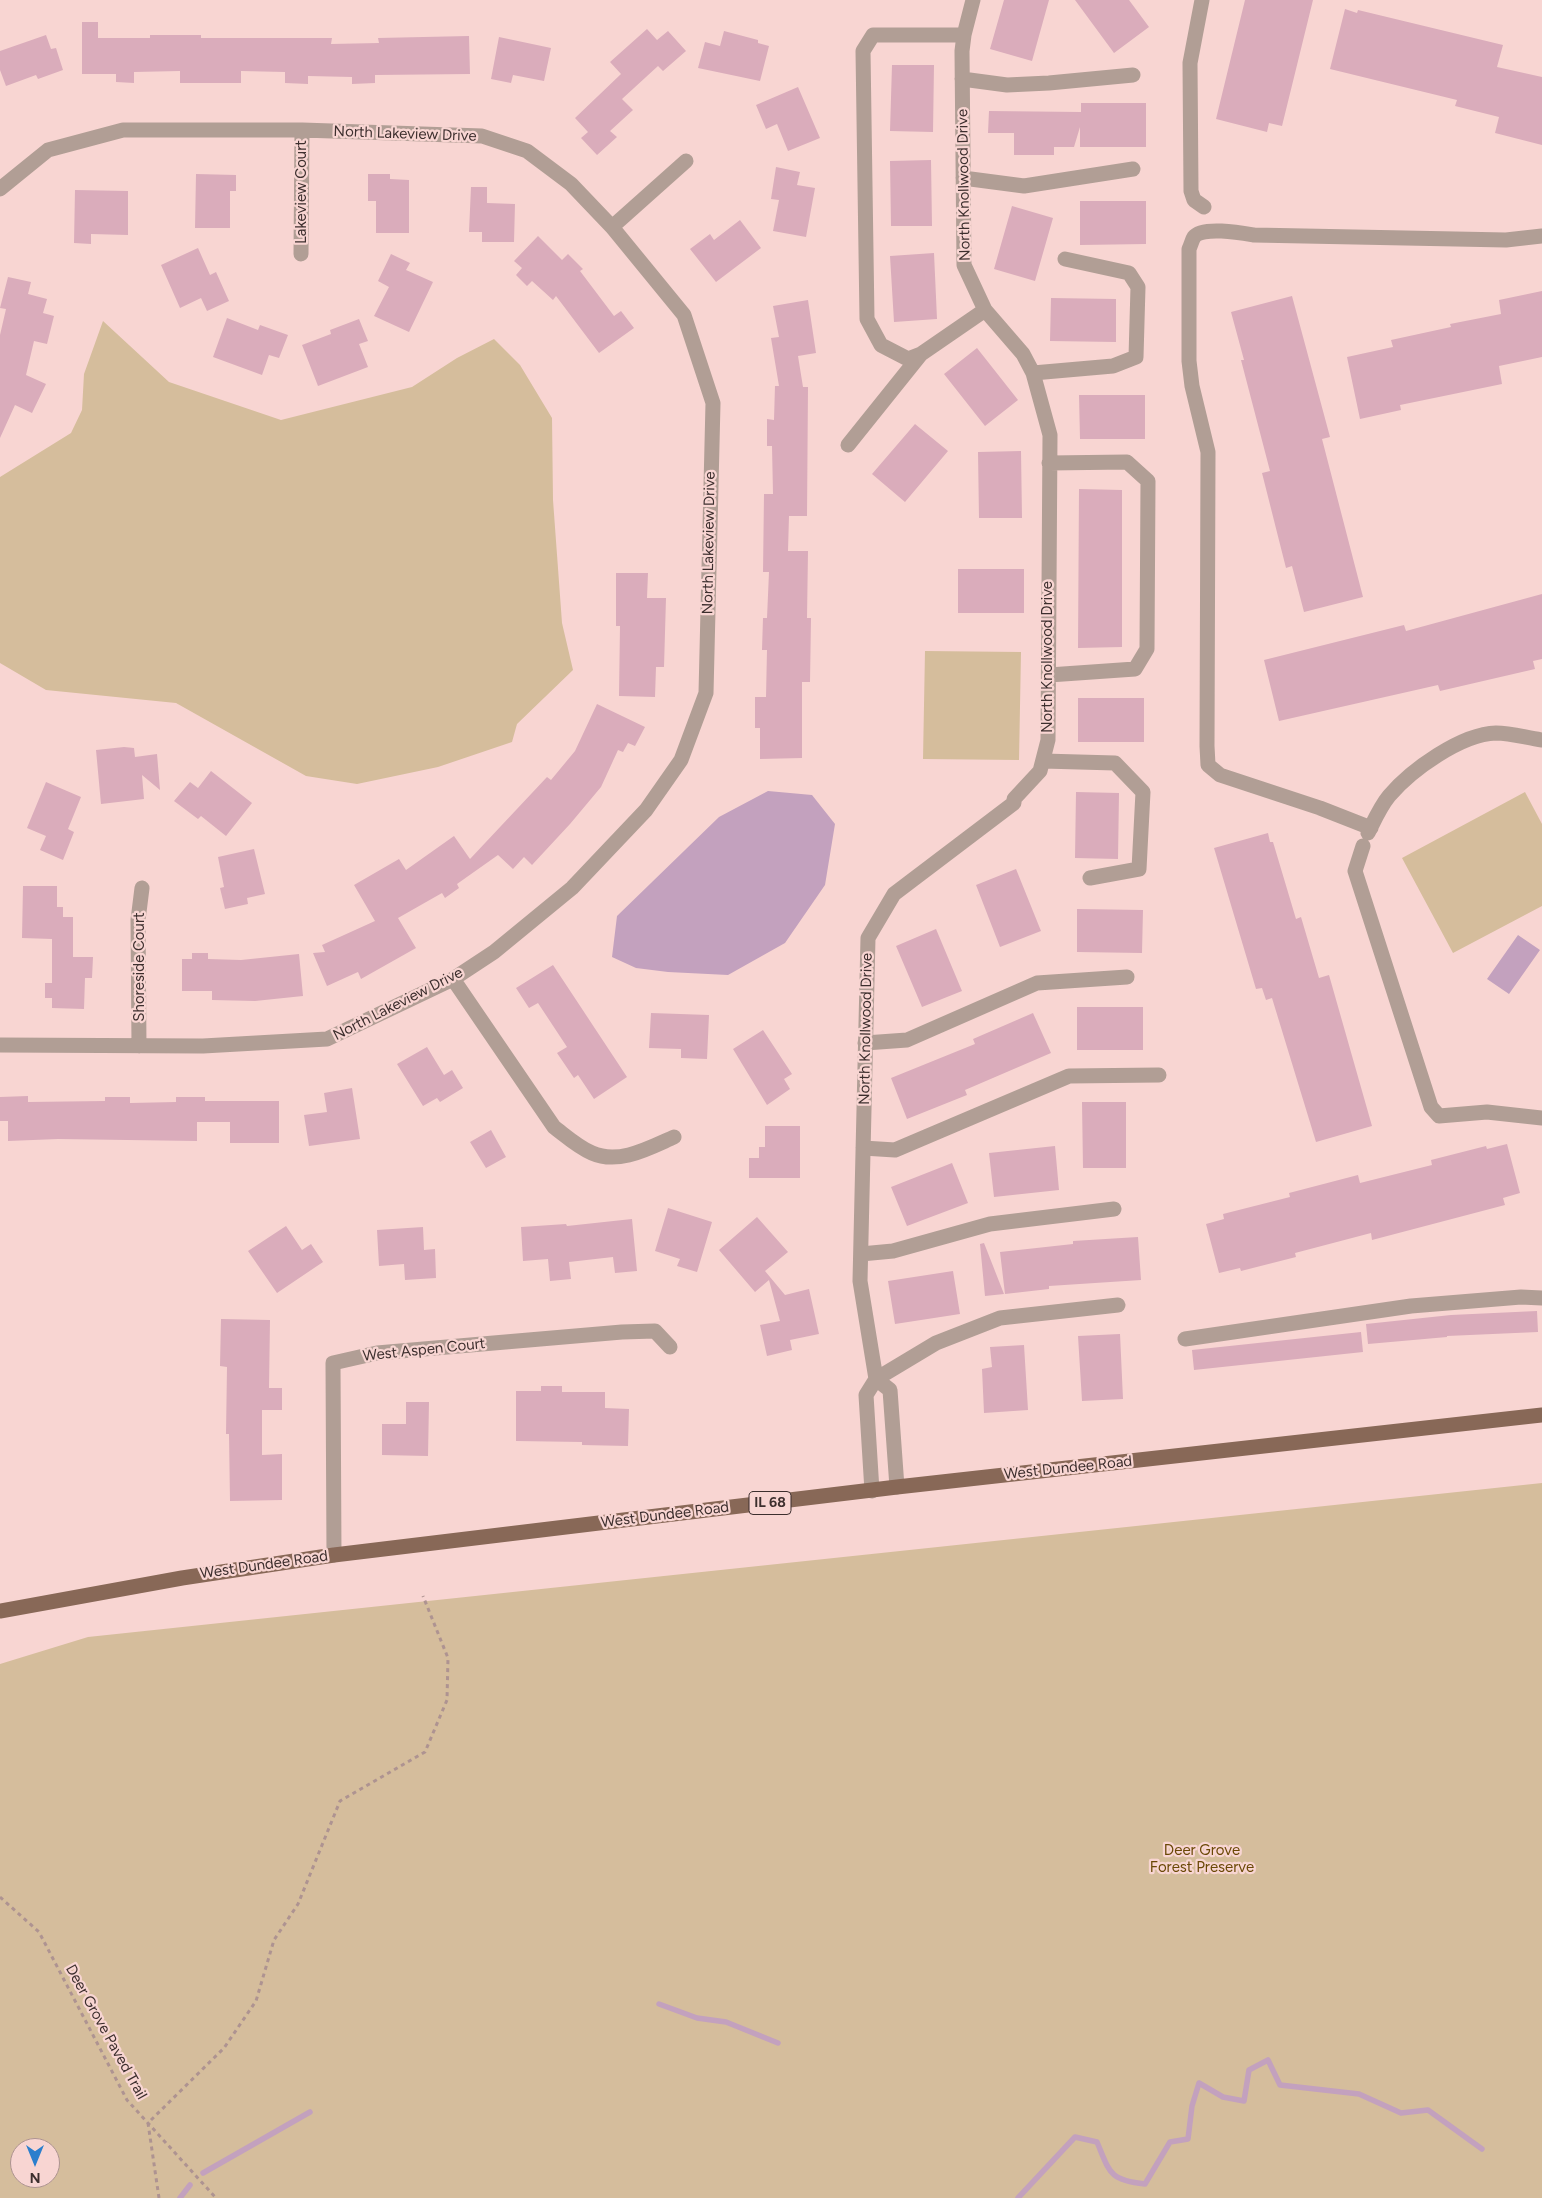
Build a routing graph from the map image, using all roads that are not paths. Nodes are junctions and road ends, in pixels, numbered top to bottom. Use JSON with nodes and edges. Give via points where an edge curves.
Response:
{"nodes":[{"id":1,"x":974,"y":0,"type":"edge"},
{"id":2,"x":1202,"y":0,"type":"edge"},
{"id":3,"x":964,"y":35,"type":"junction"},
{"id":4,"x":1133,"y":76,"type":"dead end"},
{"id":5,"x":962,"y":79,"type":"junction"},
{"id":6,"x":302,"y":130,"type":"junction"},
{"id":7,"x":686,"y":161,"type":"dead end"},
{"id":8,"x":1133,"y":169,"type":"dead end"},
{"id":9,"x":963,"y":178,"type":"junction"},
{"id":10,"x":0,"y":189,"type":"edge"},
{"id":11,"x":1204,"y":207,"type":"dead end"},
{"id":12,"x":612,"y":227,"type":"junction"},
{"id":13,"x":1542,"y":236,"type":"edge"},
{"id":14,"x":302,"y":254,"type":"dead end"},
{"id":15,"x":1065,"y":259,"type":"dead end"},
{"id":16,"x":985,"y":310,"type":"junction"},
{"id":17,"x":921,"y":354,"type":"junction"},
{"id":18,"x":1032,"y":373,"type":"junction"},
{"id":19,"x":848,"y":445,"type":"dead end"},
{"id":20,"x":1049,"y":463,"type":"junction"},
{"id":21,"x":1049,"y":675,"type":"junction"},
{"id":22,"x":1542,"y":740,"type":"edge"},
{"id":23,"x":1043,"y":761,"type":"junction"},
{"id":24,"x":1367,"y":836,"type":"junction"},
{"id":25,"x":1090,"y":878,"type":"dead end"},
{"id":26,"x":142,"y":888,"type":"dead end"},
{"id":27,"x":1127,"y":977,"type":"dead end"},
{"id":28,"x":452,"y":979,"type":"junction"},
{"id":29,"x":865,"y":1043,"type":"junction"},
{"id":30,"x":0,"y":1045,"type":"edge"},
{"id":31,"x":139,"y":1046,"type":"junction"},
{"id":32,"x":1159,"y":1075,"type":"dead end"},
{"id":33,"x":1542,"y":1118,"type":"edge"},
{"id":34,"x":674,"y":1137,"type":"dead end"},
{"id":35,"x":864,"y":1148,"type":"junction"},
{"id":36,"x":1114,"y":1209,"type":"dead end"},
{"id":37,"x":861,"y":1254,"type":"junction"},
{"id":38,"x":1542,"y":1298,"type":"edge"},
{"id":39,"x":1118,"y":1305,"type":"dead end"},
{"id":40,"x":1185,"y":1339,"type":"dead end"},
{"id":41,"x":670,"y":1347,"type":"dead end"},
{"id":42,"x":876,"y":1379,"type":"junction"},
{"id":43,"x":1542,"y":1415,"type":"edge"},
{"id":44,"x":897,"y":1488,"type":"junction"},
{"id":45,"x":872,"y":1491,"type":"junction"},
{"id":46,"x":334,"y":1555,"type":"junction"},
{"id":47,"x":0,"y":1610,"type":"edge"}],
"edges":[{"from":1,"to":3,"type":"street","name":"North Knollwood Drive"},
{"from":2,"to":11,"type":"street","via":[[1190,63],[1190,95],[1191,190],[1194,200]]},
{"from":3,"to":5,"type":"street","name":"North Knollwood Drive"},
{"from":3,"to":17,"type":"street","via":[[874,35],[863,51],[867,319],[880,345],[908,359]]},
{"from":4,"to":5,"type":"street","via":[[1007,85]]},
{"from":5,"to":9,"type":"street","name":"North Knollwood Drive"},
{"from":6,"to":10,"type":"street","name":"North Lakeview Drive","via":[[123,130],[48,150]]},
{"from":6,"to":12,"type":"street","name":"North Lakeview Drive","via":[[482,136],[527,151],[571,184]]},
{"from":6,"to":14,"type":"street","name":"Lakeview Court"},
{"from":7,"to":12,"type":"street"},
{"from":8,"to":9,"type":"street","via":[[1024,186]]},
{"from":9,"to":16,"type":"street","name":"North Knollwood Drive","via":[[964,265]]},
{"from":12,"to":28,"type":"street","name":"North Lakeview Drive","via":[[684,315],[713,403],[706,693],[681,760],[646,810],[572,888],[494,952]]},
{"from":13,"to":24,"type":"street","via":[[1497,240],[1254,236],[1240,232],[1214,232],[1200,233],[1189,248],[1189,361],[1208,452],[1208,765],[1220,775],[1320,808]]},
{"from":15,"to":18,"type":"street","via":[[1129,273],[1138,287],[1136,357],[1113,366]]},
{"from":16,"to":17,"type":"street"},
{"from":16,"to":18,"type":"street","name":"North Knollwood Drive","via":[[1023,354]]},
{"from":17,"to":19,"type":"street"},
{"from":18,"to":20,"type":"street","name":"North Knollwood Drive","via":[[1050,435]]},
{"from":20,"to":21,"type":"street","name":"North Knollwood Drive"},
{"from":20,"to":21,"type":"street","via":[[1127,462],[1148,481],[1147,649],[1135,668]]},
{"from":21,"to":23,"type":"street","name":"North Knollwood Drive","via":[[1048,740]]},
{"from":22,"to":24,"type":"street","via":[[1498,733],[1459,742],[1440,753],[1389,796]]},
{"from":23,"to":25,"type":"street","via":[[1115,763],[1143,792],[1139,870]]},
{"from":23,"to":29,"type":"street","name":"North Knollwood Drive","via":[[1040,772],[1014,799],[1014,803],[894,894],[868,938]]},
{"from":24,"to":33,"type":"street","via":[[1355,871],[1431,1107],[1439,1116],[1487,1112]]},
{"from":26,"to":31,"type":"street","name":"Shoreside Court","via":[[138,920]]},
{"from":27,"to":29,"type":"street","via":[[1037,983],[907,1040]]},
{"from":28,"to":31,"type":"street","name":"North Lakeview Drive","via":[[327,1039]]},
{"from":28,"to":34,"type":"street","via":[[554,1127],[574,1142],[593,1154],[614,1157],[639,1152]]},
{"from":29,"to":35,"type":"street","name":"North Knollwood Drive"},
{"from":30,"to":31,"type":"street","name":"North Lakeview Drive"},
{"from":32,"to":35,"type":"street","via":[[1069,1076],[895,1150]]},
{"from":35,"to":37,"type":"street","name":"North Knollwood Drive"},
{"from":36,"to":37,"type":"street","via":[[990,1224],[893,1251]]},
{"from":37,"to":42,"type":"street","name":"North Knollwood Drive","via":[[860,1281]]},
{"from":38,"to":40,"type":"street","via":[[1410,1306]]},
{"from":39,"to":42,"type":"street","via":[[1000,1318],[936,1343]]},
{"from":41,"to":46,"type":"street","name":"West Aspen Court","via":[[655,1331],[622,1332],[377,1353],[333,1363]]},
{"from":42,"to":44,"type":"street","name":"North Knollwood Drive","via":[[890,1390]]},
{"from":42,"to":45,"type":"street","via":[[866,1395]]},
{"from":43,"to":44,"type":"main road","name":"West Dundee Road","number":"IL 68"},
{"from":44,"to":45,"type":"main road","name":"West Dundee Road","number":"IL 68"},
{"from":45,"to":46,"type":"main road","name":"West Dundee Road","number":"IL 68"},
{"from":46,"to":47,"type":"main road","name":"West Dundee Road","number":"IL 68"}]}
